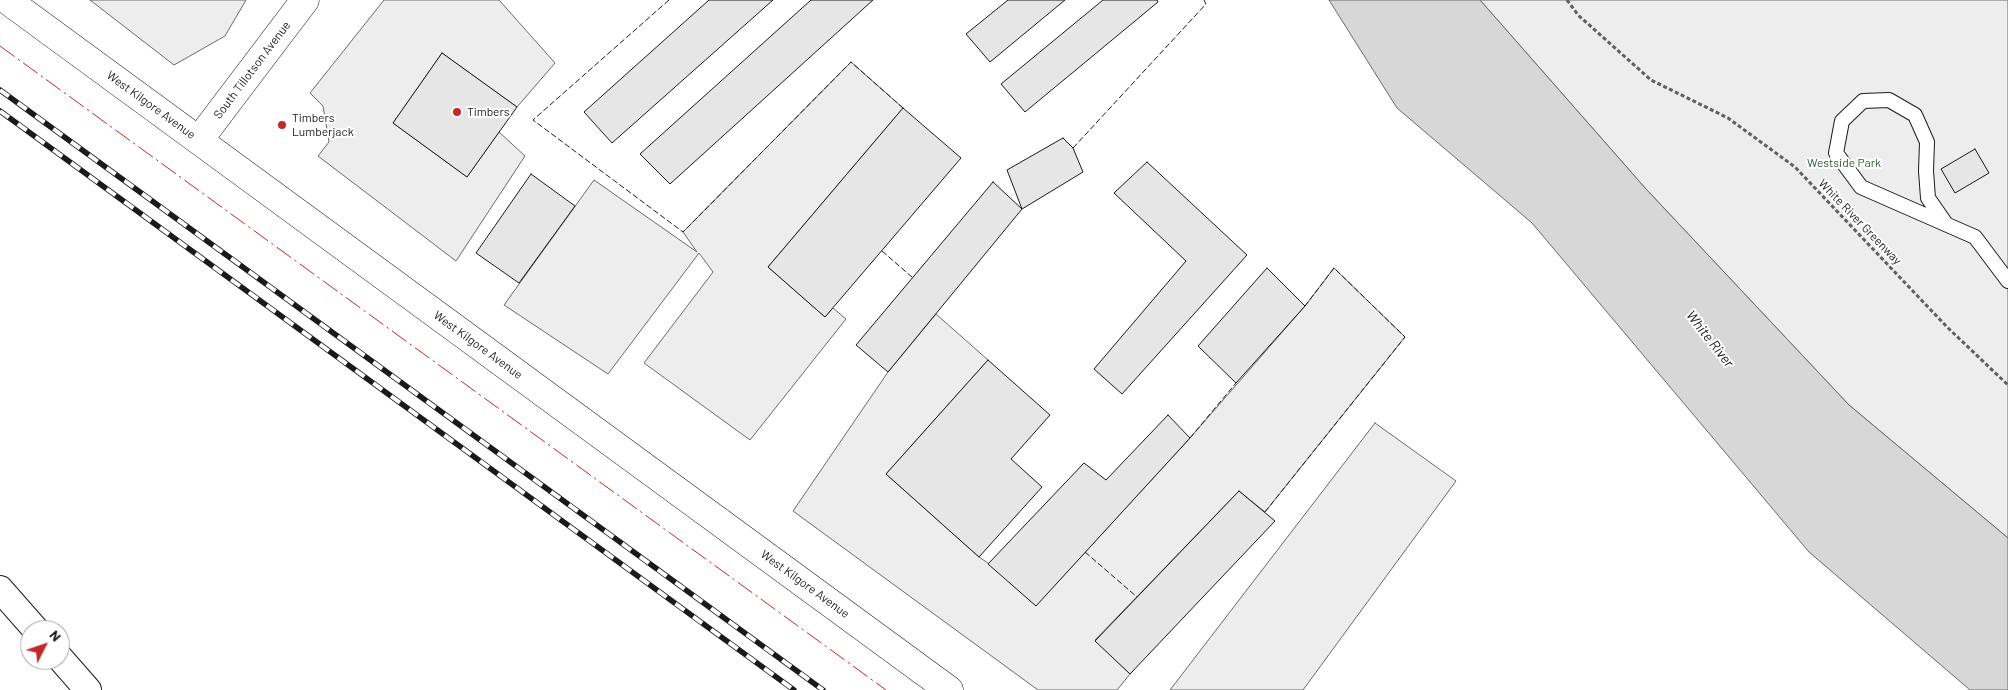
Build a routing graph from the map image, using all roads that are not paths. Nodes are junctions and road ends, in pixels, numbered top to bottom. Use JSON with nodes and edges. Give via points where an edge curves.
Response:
{"nodes":[{"id":1,"x":6,"y":0,"type":"edge"},
{"id":2,"x":305,"y":0,"type":"edge"},
{"id":3,"x":199,"y":140,"type":"junction"},
{"id":4,"x":1946,"y":224,"type":"junction"},
{"id":5,"x":2008,"y":280,"type":"edge"},
{"id":6,"x":0,"y":589,"type":"edge"},
{"id":7,"x":27,"y":620,"type":"edge"},
{"id":8,"x":70,"y":669,"type":"edge"},
{"id":9,"x":88,"y":690,"type":"edge"},
{"id":10,"x":949,"y":690,"type":"edge"}],
"edges":[{"from":1,"to":3,"type":"main road","name":"West Kilgore Avenue"},
{"from":2,"to":3,"type":"main road","name":"South Tillotson Avenue"},
{"from":3,"to":10,"type":"main road","name":"West Kilgore Avenue"},
{"from":4,"to":4,"type":"lane","via":[[1861,187],[1836,153],[1842,121],[1863,102],[1889,100],[1916,115],[1927,142],[1928,198]]},
{"from":4,"to":5,"type":"lane","via":[[1975,237]]},
{"from":6,"to":7,"type":"street"},
{"from":8,"to":9,"type":"street"}]}
